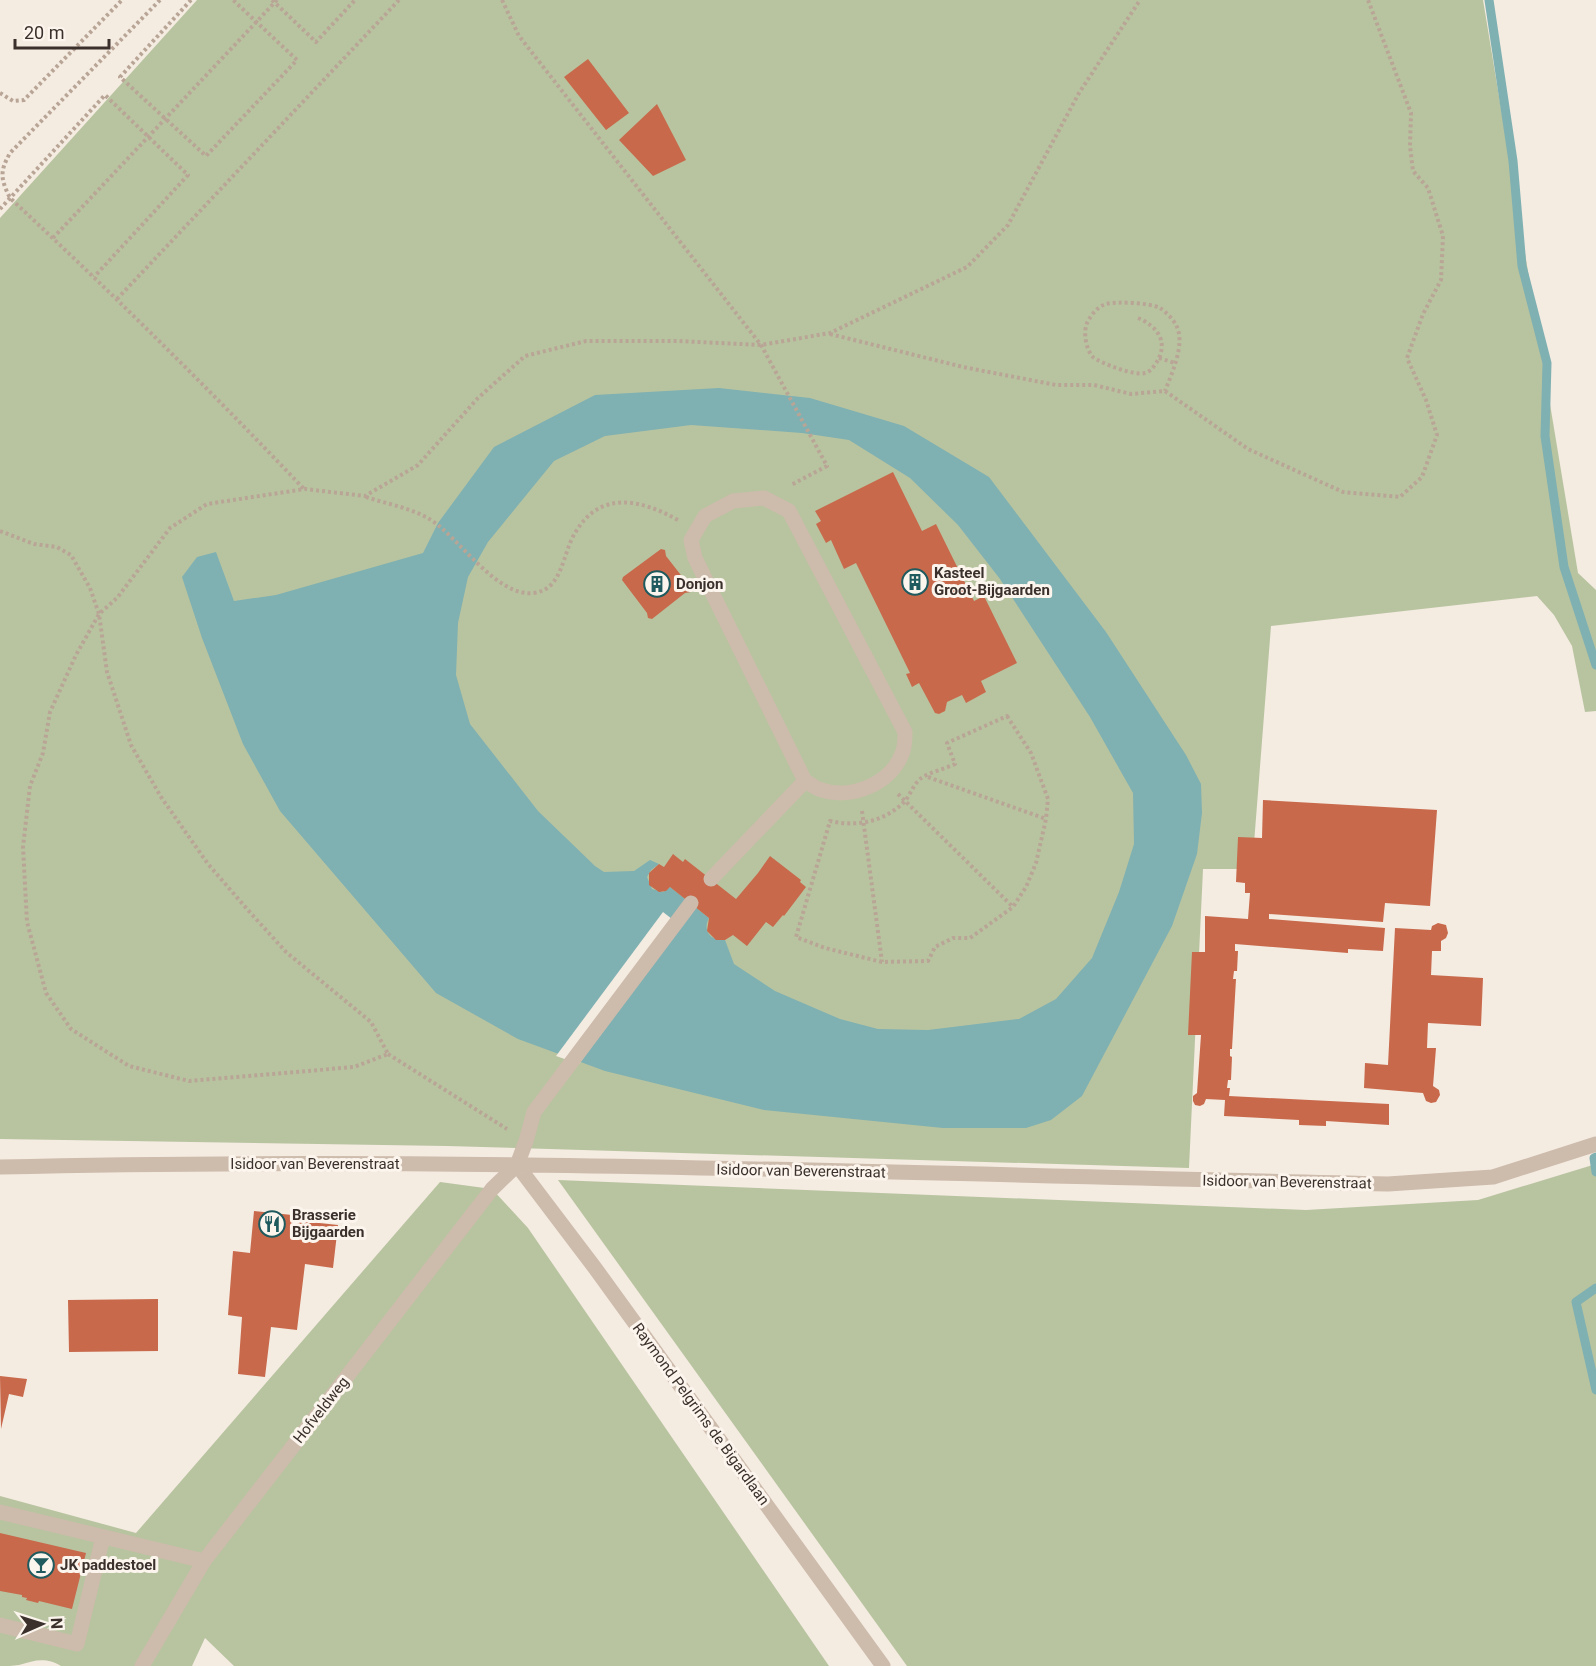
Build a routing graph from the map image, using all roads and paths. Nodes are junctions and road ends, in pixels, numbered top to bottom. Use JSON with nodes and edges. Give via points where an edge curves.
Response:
{"nodes":[{"id":1,"x":122,"y":0,"type":"edge"},
{"id":2,"x":160,"y":0,"type":"edge"},
{"id":3,"x":191,"y":0,"type":"edge"},
{"id":4,"x":233,"y":0,"type":"edge"},
{"id":5,"x":355,"y":0,"type":"edge"},
{"id":6,"x":399,"y":0,"type":"edge"},
{"id":7,"x":1140,"y":0,"type":"edge"},
{"id":8,"x":1368,"y":0,"type":"edge"},
{"id":9,"x":275,"y":1,"type":"edge"},
{"id":10,"x":501,"y":2,"type":"edge"},
{"id":11,"x":257,"y":21,"type":"junction"},
{"id":12,"x":0,"y":93,"type":"edge"},
{"id":13,"x":164,"y":120,"type":"junction"},
{"id":14,"x":148,"y":137,"type":"junction"},
{"id":15,"x":10,"y":198,"type":"junction"},
{"id":16,"x":0,"y":209,"type":"edge"},
{"id":17,"x":53,"y":238,"type":"junction"},
{"id":18,"x":94,"y":277,"type":"junction"},
{"id":19,"x":117,"y":299,"type":"junction"},
{"id":20,"x":1138,"y":318,"type":"dead end"},
{"id":21,"x":830,"y":333,"type":"junction"},
{"id":22,"x":760,"y":345,"type":"junction"},
{"id":23,"x":1159,"y":358,"type":"junction"},
{"id":24,"x":1175,"y":363,"type":"junction"},
{"id":25,"x":1165,"y":391,"type":"junction"},
{"id":26,"x":305,"y":489,"type":"junction"},
{"id":27,"x":365,"y":496,"type":"junction"},
{"id":28,"x":764,"y":498,"type":"junction"},
{"id":29,"x":0,"y":531,"type":"edge"},
{"id":30,"x":696,"y":531,"type":"junction"},
{"id":31,"x":99,"y":614,"type":"junction"},
{"id":32,"x":927,"y":776,"type":"junction"},
{"id":33,"x":883,"y":778,"type":"junction"},
{"id":34,"x":806,"y":781,"type":"junction"},
{"id":35,"x":859,"y":790,"type":"junction"},
{"id":36,"x":905,"y":801,"type":"junction"},
{"id":37,"x":1046,"y":819,"type":"junction"},
{"id":38,"x":864,"y":822,"type":"junction"},
{"id":39,"x":711,"y":879,"type":"dead end"},
{"id":40,"x":691,"y":903,"type":"dead end"},
{"id":41,"x":1013,"y":907,"type":"junction"},
{"id":42,"x":882,"y":962,"type":"junction"},
{"id":43,"x":388,"y":1054,"type":"junction"},
{"id":44,"x":526,"y":1141,"type":"junction"},
{"id":45,"x":1596,"y":1144,"type":"edge"},
{"id":46,"x":517,"y":1165,"type":"junction"},
{"id":47,"x":0,"y":1167,"type":"edge"},
{"id":48,"x":0,"y":1512,"type":"edge"},
{"id":49,"x":103,"y":1537,"type":"junction"},
{"id":50,"x":204,"y":1562,"type":"junction"},
{"id":51,"x":0,"y":1625,"type":"edge"},
{"id":52,"x":142,"y":1666,"type":"edge"},
{"id":53,"x":883,"y":1666,"type":"edge"}],
"edges":[{"from":1,"to":12,"type":"path","via":[[24,100],[14,101]]},
{"from":2,"to":15,"type":"path","via":[[10,153],[1,166],[2,184]]},
{"from":3,"to":13,"type":"path","via":[[120,78]]},
{"from":4,"to":11,"type":"path"},
{"from":5,"to":9,"type":"path","via":[[316,42]]},
{"from":6,"to":19,"type":"path"},
{"from":7,"to":21,"type":"path","via":[[1079,93],[1008,225],[967,267]]},
{"from":8,"to":25,"type":"path","via":[[1411,113],[1413,171],[1428,188],[1443,236],[1441,280],[1407,358],[1437,435],[1422,477],[1400,497],[1343,492],[1248,449]]},
{"from":9,"to":11,"type":"path"},
{"from":10,"to":22,"type":"path","via":[[519,36]]},
{"from":11,"to":13,"type":"path"},
{"from":11,"to":13,"type":"path","via":[[297,60],[206,156]]},
{"from":13,"to":14,"type":"path"},
{"from":14,"to":15,"type":"path","via":[[105,95]]},
{"from":14,"to":17,"type":"path"},
{"from":14,"to":18,"type":"path","via":[[188,176]]},
{"from":15,"to":16,"type":"path"},
{"from":15,"to":17,"type":"path"},
{"from":17,"to":18,"type":"path"},
{"from":18,"to":19,"type":"path"},
{"from":19,"to":26,"type":"path"},
{"from":20,"to":23,"type":"path","via":[[1154,326],[1161,338]]},
{"from":21,"to":22,"type":"path"},
{"from":21,"to":25,"type":"path","via":[[963,368],[1056,385],[1094,385],[1131,394]]},
{"from":22,"to":27,"type":"path","via":[[586,341],[525,356],[478,398],[418,465]]},
{"from":22,"to":28,"type":"path","via":[[827,466]]},
{"from":23,"to":24,"type":"path"},
{"from":23,"to":24,"type":"path","via":[[1155,367],[1145,373],[1106,364],[1092,356],[1086,325],[1094,312],[1107,304],[1150,304],[1162,309],[1177,326],[1179,349]]},
{"from":24,"to":25,"type":"path"},
{"from":26,"to":27,"type":"path"},
{"from":26,"to":31,"type":"path","via":[[207,504],[170,528],[117,598]]},
{"from":27,"to":30,"type":"path","via":[[431,521],[506,587],[531,594],[545,591],[560,574],[574,534],[607,503],[630,502],[651,507]]},
{"from":28,"to":30,"type":"street","via":[[733,501],[705,516]]},
{"from":28,"to":33,"type":"street","via":[[789,511],[905,732],[903,752]]},
{"from":29,"to":31,"type":"path","via":[[33,544],[57,547],[71,555],[90,588]]},
{"from":30,"to":34,"type":"street","via":[[691,540],[695,558]]},
{"from":31,"to":43,"type":"path","via":[[107,672],[131,745],[161,796],[208,864],[247,909],[286,952],[371,1022]]},
{"from":31,"to":43,"type":"path","via":[[50,712],[44,753],[30,786],[23,847],[27,922],[46,993],[70,1029],[119,1060],[189,1081],[354,1067]]},
{"from":32,"to":36,"type":"path","via":[[920,779]]},
{"from":32,"to":37,"type":"path"},
{"from":32,"to":37,"type":"path","via":[[955,764],[947,743],[1007,716],[1030,753],[1048,800]]},
{"from":33,"to":35,"type":"street"},
{"from":33,"to":36,"type":"path"},
{"from":34,"to":35,"type":"street","via":[[822,790],[845,794]]},
{"from":34,"to":39,"type":"street"},
{"from":35,"to":38,"type":"path"},
{"from":36,"to":38,"type":"path","via":[[890,815]]},
{"from":36,"to":41,"type":"path"},
{"from":37,"to":41,"type":"path","via":[[1036,863]]},
{"from":38,"to":42,"type":"path"},
{"from":38,"to":42,"type":"path","via":[[841,824],[830,820],[796,937]]},
{"from":40,"to":44,"type":"street","via":[[534,1112]]},
{"from":41,"to":42,"type":"path","via":[[970,938],[953,939],[935,947],[928,961]]},
{"from":43,"to":44,"type":"path"},
{"from":44,"to":46,"type":"street"},
{"from":45,"to":46,"type":"street","name":"Isidoor van Beverenstraat","via":[[1493,1177],[1388,1185]]},
{"from":46,"to":47,"type":"street","name":"Isidoor van Beverenstraat"},
{"from":46,"to":50,"type":"street","name":"Hofveldweg","via":[[492,1189]]},
{"from":46,"to":53,"type":"street","name":"Raymond Pelgrims de Bigardlaan","via":[[596,1268]]},
{"from":48,"to":49,"type":"street"},
{"from":49,"to":50,"type":"street"},
{"from":49,"to":51,"type":"street","via":[[77,1644]]},
{"from":50,"to":52,"type":"street","name":"Hofveldweg"}]}
